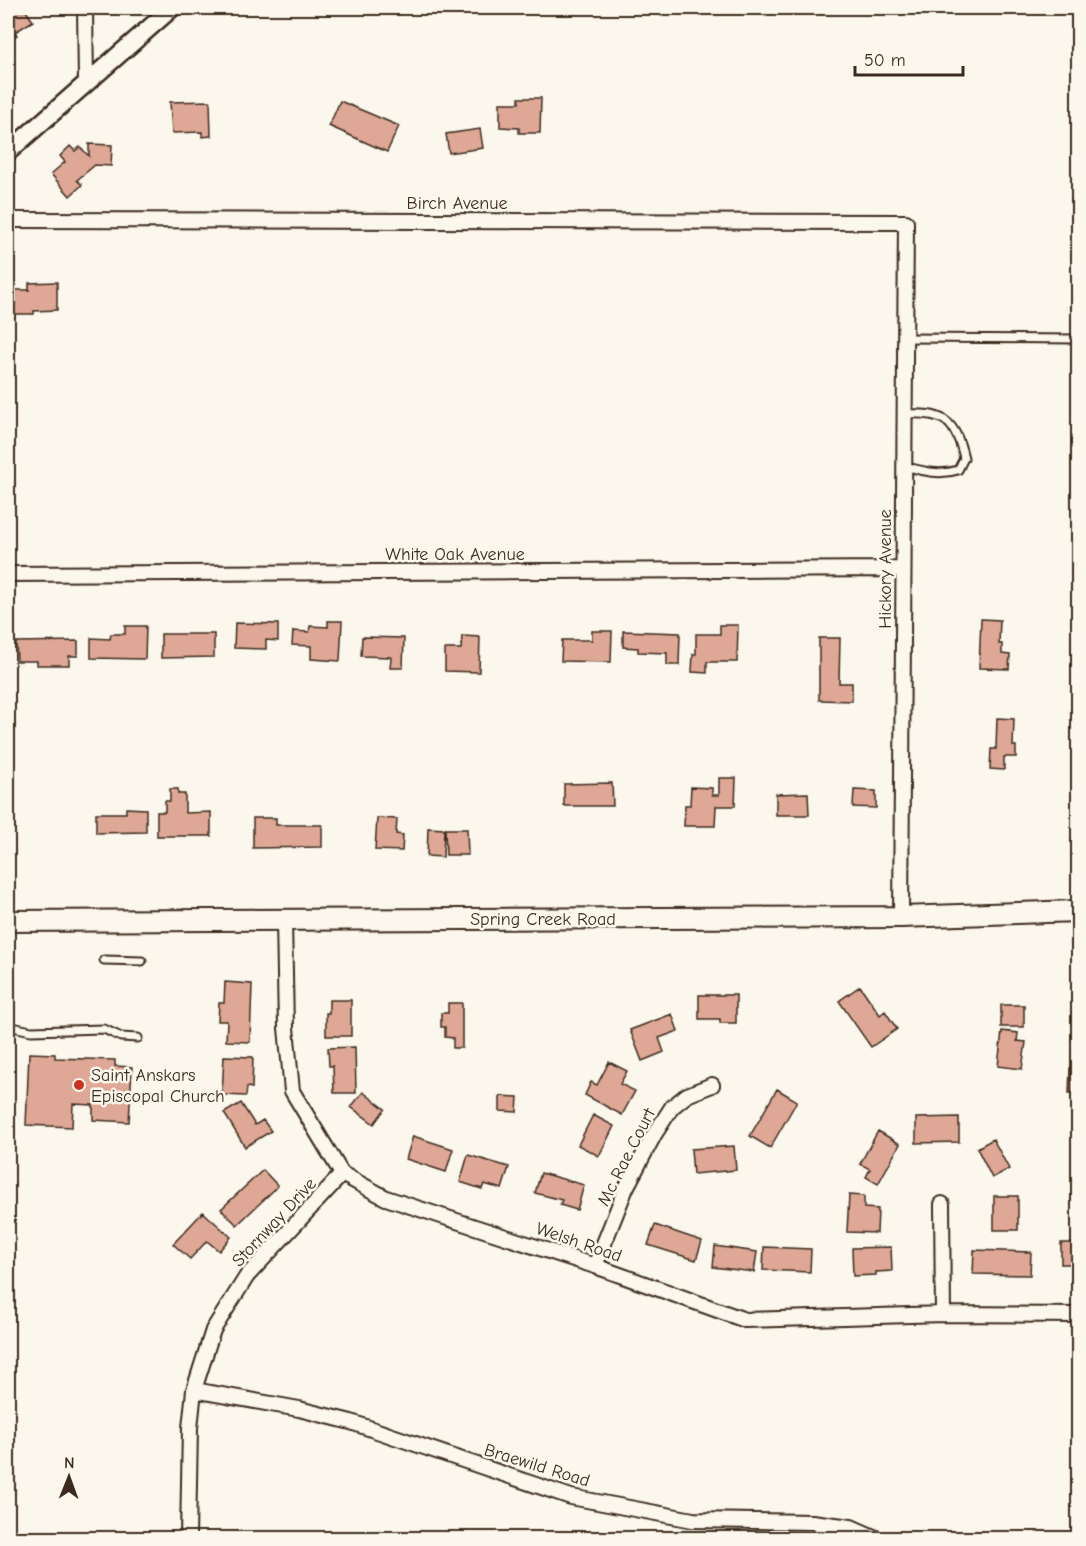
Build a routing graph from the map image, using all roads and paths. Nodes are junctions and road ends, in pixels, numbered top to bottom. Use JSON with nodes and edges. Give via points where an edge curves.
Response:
{"nodes":[{"id":1,"x":86,"y":8,"type":"edge"},
{"id":2,"x":172,"y":8,"type":"edge"},
{"id":3,"x":86,"y":82,"type":"junction"},
{"id":4,"x":8,"y":152,"type":"edge"},
{"id":5,"x":8,"y":220,"type":"edge"},
{"id":6,"x":906,"y":222,"type":"joint"},
{"id":7,"x":905,"y":338,"type":"junction"},
{"id":8,"x":1078,"y":339,"type":"edge"},
{"id":9,"x":904,"y":414,"type":"junction"},
{"id":10,"x":904,"y":466,"type":"junction"},
{"id":11,"x":903,"y":569,"type":"junction"},
{"id":12,"x":8,"y":574,"type":"edge"},
{"id":13,"x":1078,"y":912,"type":"edge"},
{"id":14,"x":901,"y":917,"type":"junction"},
{"id":15,"x":284,"y":920,"type":"junction"},
{"id":16,"x":8,"y":921,"type":"edge"},
{"id":17,"x":104,"y":960,"type":"dead end"},
{"id":18,"x":142,"y":960,"type":"dead end"},
{"id":19,"x":8,"y":1026,"type":"edge"},
{"id":20,"x":138,"y":1038,"type":"dead end"},
{"id":21,"x":712,"y":1085,"type":"dead end"},
{"id":22,"x":342,"y":1174,"type":"junction"},
{"id":23,"x":942,"y":1204,"type":"dead end"},
{"id":24,"x":595,"y":1266,"type":"junction"},
{"id":25,"x":943,"y":1314,"type":"junction"},
{"id":26,"x":1078,"y":1315,"type":"edge"},
{"id":27,"x":194,"y":1390,"type":"junction"},
{"id":28,"x":188,"y":1539,"type":"edge"},
{"id":29,"x":876,"y":1539,"type":"edge"}],
"edges":[{"from":1,"to":3,"type":"street"},
{"from":2,"to":3,"type":"street"},
{"from":3,"to":4,"type":"street"},
{"from":5,"to":6,"type":"street","name":"Birch Avenue"},
{"from":6,"to":7,"type":"street","name":"Hickory Avenue"},
{"from":7,"to":8,"type":"lane"},
{"from":7,"to":9,"type":"street","name":"Hickory Avenue"},
{"from":9,"to":10,"type":"street","name":"Hickory Avenue"},
{"from":9,"to":10,"type":"lane","via":[[941,417],[955,434],[964,458],[958,470],[947,474]]},
{"from":10,"to":11,"type":"street","name":"Hickory Avenue"},
{"from":11,"to":12,"type":"street","name":"White Oak Avenue"},
{"from":11,"to":14,"type":"street","name":"Hickory Avenue"},
{"from":13,"to":14,"type":"main road","name":"Spring Creek Road"},
{"from":14,"to":15,"type":"main road","name":"Spring Creek Road"},
{"from":15,"to":16,"type":"main road","name":"Spring Creek Road"},
{"from":15,"to":22,"type":"street","via":[[286,1028],[292,1091]]},
{"from":17,"to":18,"type":"lane"},
{"from":19,"to":20,"type":"lane","via":[[31,1031],[104,1029],[121,1037]]},
{"from":21,"to":24,"type":"street","name":"Mc Rae Court","via":[[687,1095],[672,1107],[626,1188]]},
{"from":22,"to":24,"type":"street","name":"Welsh Road","via":[[386,1198]]},
{"from":22,"to":27,"type":"street","name":"Stornway Drive","via":[[247,1276],[213,1330]]},
{"from":23,"to":25,"type":"street"},
{"from":24,"to":25,"type":"street","name":"Welsh Road","via":[[745,1320]]},
{"from":25,"to":26,"type":"street","name":"Welsh Road"},
{"from":27,"to":28,"type":"street","name":"Stornway Drive"},
{"from":27,"to":29,"type":"street","name":"Braewild Road","via":[[351,1422],[571,1497],[693,1520],[812,1522],[850,1527]]}]}
